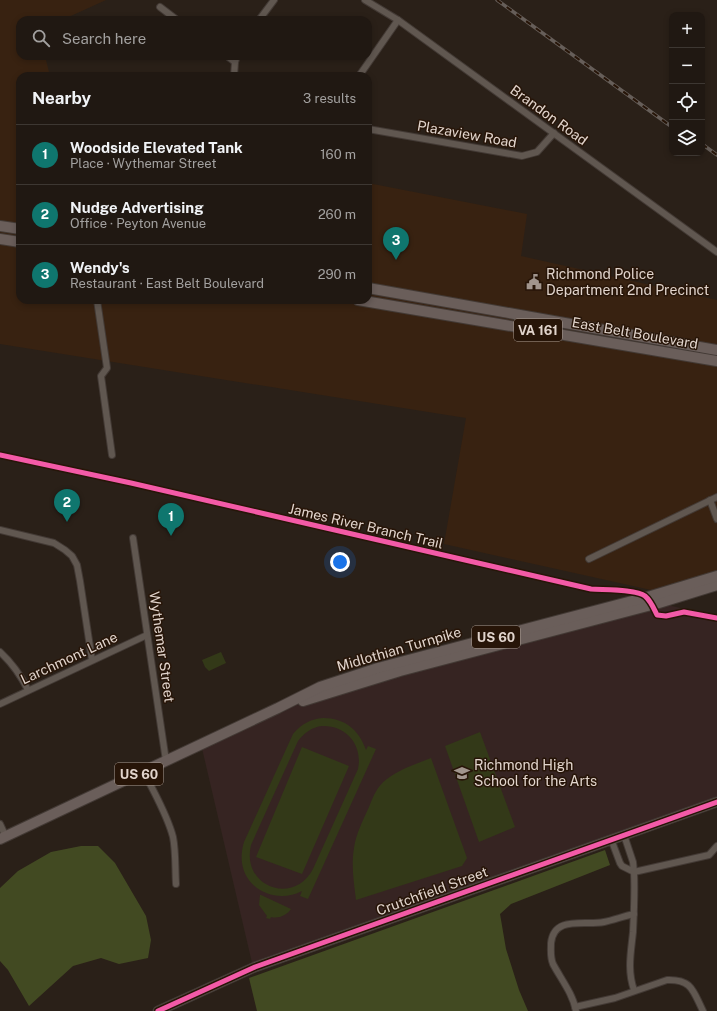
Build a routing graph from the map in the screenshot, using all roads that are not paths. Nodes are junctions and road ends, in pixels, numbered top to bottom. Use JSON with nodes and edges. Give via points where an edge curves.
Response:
{"nodes":[{"id":1,"x":274,"y":0,"type":"edge"},
{"id":2,"x":365,"y":0,"type":"edge"},
{"id":3,"x":160,"y":7,"type":"dead end"},
{"id":4,"x":172,"y":16,"type":"edge"},
{"id":5,"x":262,"y":16,"type":"edge"},
{"id":6,"x":398,"y":20,"type":"junction"},
{"id":7,"x":372,"y":57,"type":"edge"},
{"id":8,"x":236,"y":60,"type":"edge"},
{"id":9,"x":370,"y":60,"type":"edge"},
{"id":10,"x":234,"y":72,"type":"edge"},
{"id":11,"x":362,"y":72,"type":"edge"},
{"id":12,"x":372,"y":130,"type":"edge"},
{"id":13,"x":554,"y":133,"type":"junction"},
{"id":14,"x":0,"y":226,"type":"edge"},
{"id":15,"x":16,"y":228,"type":"edge"},
{"id":16,"x":0,"y":239,"type":"edge"},
{"id":17,"x":16,"y":241,"type":"edge"},
{"id":18,"x":717,"y":252,"type":"edge"},
{"id":19,"x":372,"y":289,"type":"edge"},
{"id":20,"x":372,"y":302,"type":"edge"},
{"id":21,"x":98,"y":304,"type":"edge"},
{"id":22,"x":717,"y":350,"type":"edge"},
{"id":23,"x":717,"y":361,"type":"edge"},
{"id":24,"x":112,"y":455,"type":"dead end"},
{"id":25,"x":717,"y":497,"type":"edge"},
{"id":26,"x":710,"y":500,"type":"junction"},
{"id":27,"x":717,"y":519,"type":"edge"},
{"id":28,"x":0,"y":530,"type":"edge"},
{"id":29,"x":133,"y":538,"type":"dead end"},
{"id":30,"x":589,"y":558,"type":"dead end"},
{"id":31,"x":717,"y":576,"type":"edge"},
{"id":32,"x":717,"y":585,"type":"edge"},
{"id":33,"x":147,"y":635,"type":"junction"},
{"id":34,"x":0,"y":652,"type":"edge"},
{"id":35,"x":92,"y":660,"type":"junction"},
{"id":36,"x":28,"y":690,"type":"junction"},
{"id":37,"x":0,"y":704,"type":"edge"},
{"id":38,"x":278,"y":708,"type":"junction"},
{"id":39,"x":166,"y":761,"type":"junction"},
{"id":40,"x":144,"y":772,"type":"junction"},
{"id":41,"x":717,"y":802,"type":"edge"},
{"id":42,"x":0,"y":824,"type":"edge"},
{"id":43,"x":624,"y":835,"type":"junction"},
{"id":44,"x":3,"y":838,"type":"edge"},
{"id":45,"x":611,"y":839,"type":"junction"},
{"id":46,"x":717,"y":846,"type":"edge"},
{"id":47,"x":634,"y":872,"type":"junction"},
{"id":48,"x":176,"y":884,"type":"dead end"},
{"id":49,"x":634,"y":914,"type":"junction"},
{"id":50,"x":634,"y":990,"type":"junction"},
{"id":51,"x":576,"y":1009,"type":"edge"},
{"id":52,"x":158,"y":1011,"type":"edge"},
{"id":53,"x":703,"y":1011,"type":"edge"}],
"edges":[{"from":1,"to":5,"type":"street"},
{"from":2,"to":6,"type":"street","name":"Brandon Road"},
{"from":3,"to":4,"type":"street"},
{"from":6,"to":7,"type":"street"},
{"from":6,"to":13,"type":"street","name":"Brandon Road"},
{"from":8,"to":10,"type":"street"},
{"from":9,"to":11,"type":"street"},
{"from":12,"to":13,"type":"street","name":"Plazaview Road","via":[[522,156],[537,152]]},
{"from":13,"to":18,"type":"street","name":"Brandon Road"},
{"from":14,"to":15,"type":"main road"},
{"from":16,"to":17,"type":"main road"},
{"from":19,"to":22,"type":"main road","name":"East Belt Boulevard","number":"VA 161"},
{"from":20,"to":23,"type":"main road","name":"East Belt Boulevard","number":"VA 161"},
{"from":21,"to":24,"type":"street","via":[[106,368],[101,376]]},
{"from":25,"to":26,"type":"street"},
{"from":26,"to":27,"type":"street"},
{"from":26,"to":30,"type":"street"},
{"from":28,"to":35,"type":"street","via":[[54,543],[72,556],[80,580]]},
{"from":29,"to":33,"type":"street","name":"Wythemar Street"},
{"from":31,"to":38,"type":"main road","name":"Midlothian Turnpike","number":"US 60","via":[[651,596],[378,668],[320,687]]},
{"from":32,"to":38,"type":"main road","name":"Midlothian Turnpike","number":"US 60","via":[[659,603],[400,671]]},
{"from":33,"to":35,"type":"street","name":"Larchmont Lane"},
{"from":33,"to":39,"type":"street","name":"Wythemar Street"},
{"from":34,"to":36,"type":"street","via":[[10,661]]},
{"from":35,"to":36,"type":"street","name":"Larchmont Lane"},
{"from":36,"to":37,"type":"street","name":"Larchmont Lane"},
{"from":38,"to":39,"type":"main road","name":"Midlothian Turnpike","number":"US 60"},
{"from":39,"to":40,"type":"main road","name":"Midlothian Turnpike","number":"US 60"},
{"from":40,"to":44,"type":"main road","name":"Midlothian Turnpike","number":"US 60"},
{"from":40,"to":48,"type":"street","via":[[173,838]]},
{"from":41,"to":43,"type":"street","name":"Crutchfield Street"},
{"from":42,"to":44,"type":"street"},
{"from":43,"to":45,"type":"street","name":"Crutchfield Street"},
{"from":43,"to":47,"type":"street"},
{"from":45,"to":47,"type":"street","via":[[622,866]]},
{"from":45,"to":52,"type":"street","name":"Crutchfield Street","via":[[255,967]]},
{"from":46,"to":47,"type":"street","via":[[709,855]]},
{"from":47,"to":49,"type":"street"},
{"from":49,"to":50,"type":"street","via":[[629,963]]},
{"from":49,"to":51,"type":"street","via":[[604,922],[567,923],[557,929],[552,940],[550,956]]},
{"from":50,"to":51,"type":"street"},
{"from":50,"to":53,"type":"street","via":[[667,980],[684,982],[691,986]]}]}
